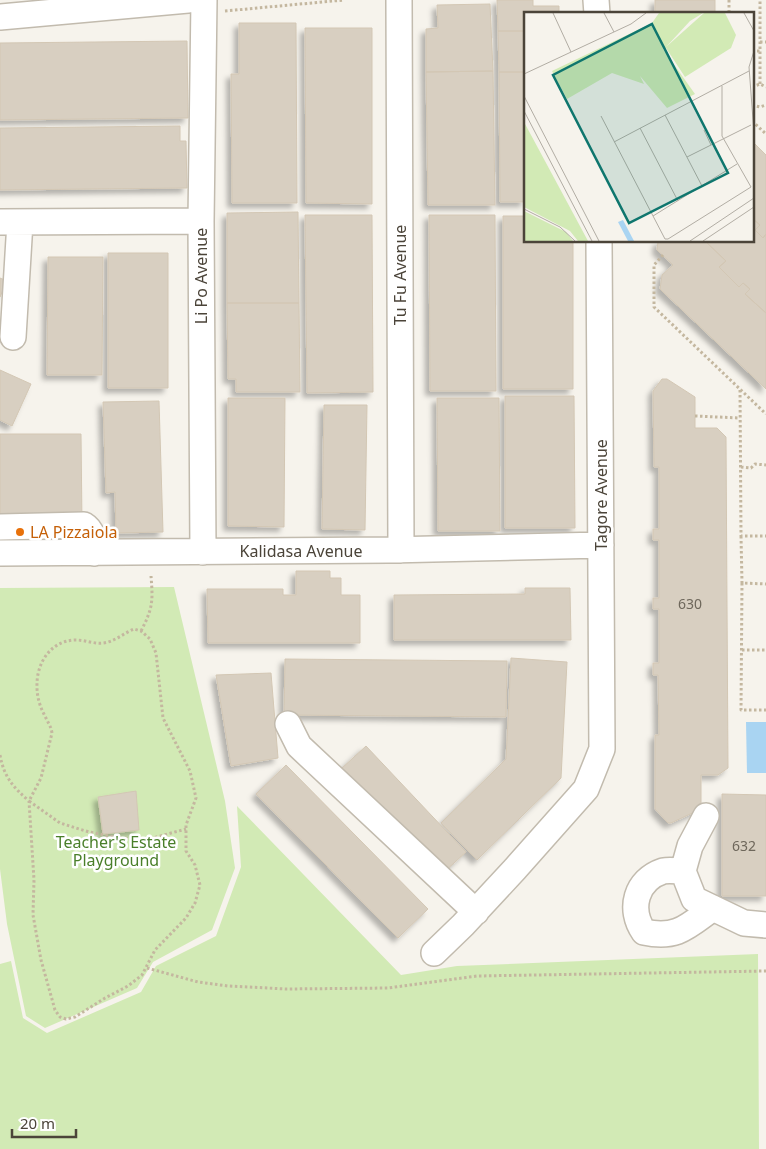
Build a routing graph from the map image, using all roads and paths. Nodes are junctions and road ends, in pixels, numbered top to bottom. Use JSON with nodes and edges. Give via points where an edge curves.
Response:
{"nodes":[{"id":1,"x":188,"y":0,"type":"edge"},
{"id":2,"x":204,"y":0,"type":"edge"},
{"id":3,"x":399,"y":0,"type":"edge"},
{"id":4,"x":760,"y":0,"type":"edge"},
{"id":5,"x":0,"y":17,"type":"edge"},
{"id":6,"x":760,"y":42,"type":"junction"},
{"id":7,"x":766,"y":42,"type":"edge"},
{"id":8,"x":754,"y":51,"type":"edge"},
{"id":9,"x":760,"y":51,"type":"junction"},
{"id":10,"x":760,"y":84,"type":"junction"},
{"id":11,"x":754,"y":86,"type":"edge"},
{"id":12,"x":766,"y":87,"type":"edge"},
{"id":13,"x":766,"y":105,"type":"edge"},
{"id":14,"x":754,"y":106,"type":"edge"},
{"id":15,"x":754,"y":123,"type":"edge"},
{"id":16,"x":766,"y":134,"type":"edge"},
{"id":17,"x":201,"y":221,"type":"junction"},
{"id":18,"x":10,"y":222,"type":"edge"},
{"id":19,"x":599,"y":242,"type":"edge"},
{"id":20,"x":663,"y":256,"type":"dead end"},
{"id":21,"x":13,"y":338,"type":"dead end"},
{"id":22,"x":740,"y":389,"type":"junction"},
{"id":23,"x":766,"y":414,"type":"edge"},
{"id":24,"x":695,"y":416,"type":"dead end"},
{"id":25,"x":740,"y":418,"type":"junction"},
{"id":26,"x":766,"y":465,"type":"edge"},
{"id":27,"x":741,"y":467,"type":"junction"},
{"id":28,"x":0,"y":526,"type":"edge"},
{"id":29,"x":741,"y":536,"type":"junction"},
{"id":30,"x":766,"y":536,"type":"edge"},
{"id":31,"x":601,"y":545,"type":"junction"},
{"id":32,"x":401,"y":550,"type":"junction"},
{"id":33,"x":94,"y":552,"type":"junction"},
{"id":34,"x":203,"y":552,"type":"junction"},
{"id":35,"x":0,"y":553,"type":"edge"},
{"id":36,"x":150,"y":576,"type":"dead end"},
{"id":37,"x":742,"y":584,"type":"junction"},
{"id":38,"x":766,"y":584,"type":"edge"},
{"id":39,"x":141,"y":631,"type":"junction"},
{"id":40,"x":742,"y":650,"type":"junction"},
{"id":41,"x":766,"y":650,"type":"edge"},
{"id":42,"x":766,"y":710,"type":"edge"},
{"id":43,"x":288,"y":724,"type":"dead end"},
{"id":44,"x":0,"y":756,"type":"edge"},
{"id":45,"x":29,"y":801,"type":"junction"},
{"id":46,"x":706,"y":816,"type":"dead end"},
{"id":47,"x":186,"y":829,"type":"junction"},
{"id":48,"x":683,"y":871,"type":"junction"},
{"id":49,"x":713,"y":908,"type":"junction"},
{"id":50,"x":476,"y":912,"type":"junction"},
{"id":51,"x":766,"y":924,"type":"edge"},
{"id":52,"x":434,"y":953,"type":"dead end"},
{"id":53,"x":147,"y":968,"type":"junction"},
{"id":54,"x":766,"y":971,"type":"edge"}],
"edges":[{"from":1,"to":5,"type":"street"},
{"from":2,"to":17,"type":"street","name":"Li Po Avenue"},
{"from":3,"to":32,"type":"street","name":"Tu Fu Avenue"},
{"from":4,"to":6,"type":"path"},
{"from":6,"to":7,"type":"path"},
{"from":6,"to":9,"type":"path"},
{"from":8,"to":9,"type":"path"},
{"from":9,"to":10,"type":"path"},
{"from":10,"to":11,"type":"path"},
{"from":10,"to":12,"type":"path"},
{"from":13,"to":14,"type":"path"},
{"from":15,"to":16,"type":"path"},
{"from":17,"to":18,"type":"street"},
{"from":17,"to":34,"type":"street","name":"Li Po Avenue"},
{"from":18,"to":21,"type":"street"},
{"from":19,"to":31,"type":"street","name":"Tagore Avenue"},
{"from":20,"to":22,"type":"path","via":[[654,265],[654,307]]},
{"from":22,"to":23,"type":"path"},
{"from":22,"to":25,"type":"path"},
{"from":24,"to":25,"type":"path"},
{"from":25,"to":27,"type":"path"},
{"from":26,"to":27,"type":"path"},
{"from":27,"to":29,"type":"path"},
{"from":28,"to":33,"type":"street","via":[[84,525],[92,534]]},
{"from":29,"to":30,"type":"path"},
{"from":29,"to":37,"type":"path"},
{"from":31,"to":32,"type":"street","name":"Kalidasa Avenue"},
{"from":31,"to":50,"type":"street","name":"Tagore Avenue","via":[[602,749],[586,789]]},
{"from":32,"to":34,"type":"street","name":"Kalidasa Avenue"},
{"from":33,"to":34,"type":"street","name":"Kalidasa Avenue"},
{"from":33,"to":35,"type":"street","name":"Kalidasa Avenue"},
{"from":36,"to":39,"type":"path","via":[[152,604]]},
{"from":37,"to":38,"type":"path"},
{"from":37,"to":40,"type":"path"},
{"from":39,"to":45,"type":"path","via":[[134,628],[103,643],[76,640],[58,644],[43,660],[37,686],[40,705],[52,726],[52,733],[41,778]]},
{"from":39,"to":47,"type":"path","via":[[150,639],[156,653],[163,718],[190,771],[196,798]]},
{"from":40,"to":41,"type":"path"},
{"from":40,"to":42,"type":"path","via":[[741,710]]},
{"from":43,"to":50,"type":"street","via":[[299,746]]},
{"from":44,"to":45,"type":"path","via":[[2,768],[13,786]]},
{"from":45,"to":47,"type":"path","via":[[60,823],[120,838],[149,838]]},
{"from":45,"to":53,"type":"path","via":[[33,915],[55,1010],[60,1017],[75,1018],[128,986]]},
{"from":46,"to":48,"type":"street","via":[[690,846]]},
{"from":47,"to":53,"type":"path","via":[[186,850],[195,865],[200,885],[195,903],[186,918],[155,950]]},
{"from":48,"to":49,"type":"street","via":[[694,899]]},
{"from":48,"to":49,"type":"street","via":[[666,871],[652,876],[643,884],[637,894],[635,909],[644,932],[670,934],[686,928]]},
{"from":49,"to":51,"type":"street","via":[[744,923]]},
{"from":50,"to":52,"type":"street"},
{"from":53,"to":54,"type":"path","via":[[198,982],[296,989],[388,988],[477,976]]}]}
